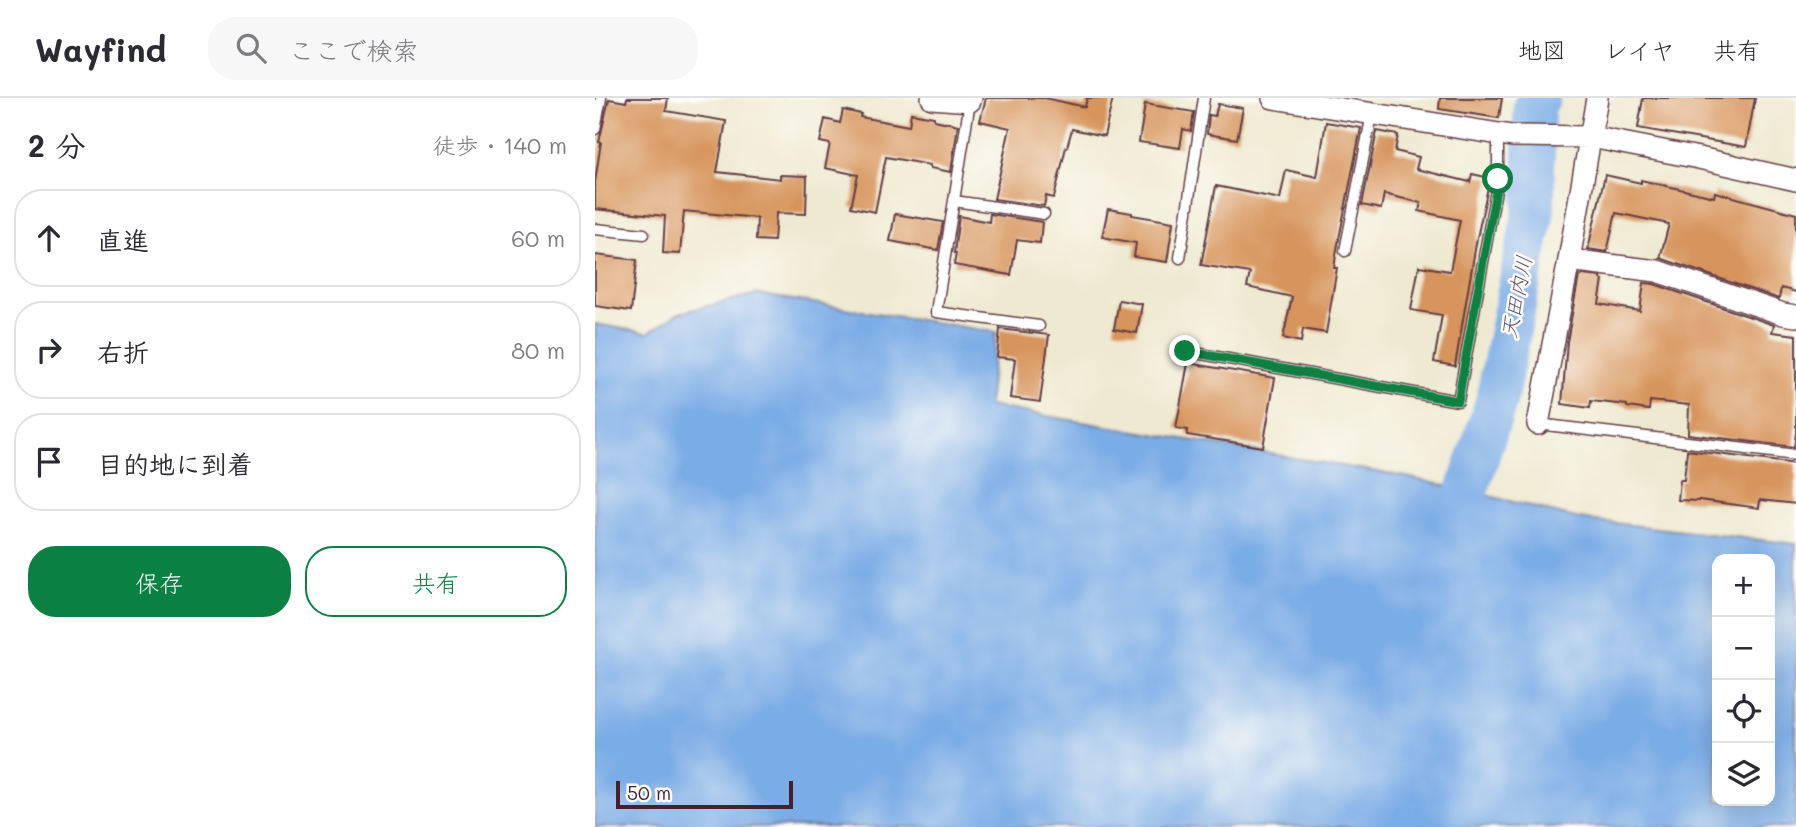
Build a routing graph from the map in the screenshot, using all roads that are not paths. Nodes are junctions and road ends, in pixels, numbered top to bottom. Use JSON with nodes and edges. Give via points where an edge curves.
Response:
{"nodes":[{"id":1,"x":601,"y":98,"type":"edge"},
{"id":2,"x":932,"y":98,"type":"edge"},
{"id":3,"x":1203,"y":98,"type":"edge"},
{"id":4,"x":1273,"y":98,"type":"edge"},
{"id":5,"x":1597,"y":98,"type":"edge"},
{"id":6,"x":970,"y":100,"type":"edge"},
{"id":7,"x":1309,"y":101,"type":"edge"},
{"id":8,"x":1372,"y":114,"type":"junction"},
{"id":9,"x":595,"y":130,"type":"edge"},
{"id":10,"x":1505,"y":135,"type":"junction"},
{"id":11,"x":1584,"y":137,"type":"junction"},
{"id":12,"x":1796,"y":180,"type":"edge"},
{"id":13,"x":954,"y":201,"type":"junction"},
{"id":14,"x":1044,"y":214,"type":"dead end"},
{"id":15,"x":595,"y":229,"type":"edge"},
{"id":16,"x":644,"y":234,"type":"dead end"},
{"id":17,"x":1345,"y":251,"type":"dead end"},
{"id":18,"x":1180,"y":258,"type":"dead end"},
{"id":19,"x":1569,"y":260,"type":"junction"},
{"id":20,"x":1796,"y":316,"type":"edge"},
{"id":21,"x":1039,"y":326,"type":"dead end"},
{"id":22,"x":1185,"y":351,"type":"dead end"},
{"id":23,"x":1538,"y":424,"type":"joint"},
{"id":24,"x":1796,"y":455,"type":"edge"}],
"edges":[{"from":1,"to":9,"type":"lane"},
{"from":2,"to":6,"type":"street"},
{"from":3,"to":18,"type":"lane"},
{"from":4,"to":7,"type":"street"},
{"from":5,"to":11,"type":"street"},
{"from":6,"to":13,"type":"lane"},
{"from":7,"to":8,"type":"street"},
{"from":8,"to":10,"type":"street"},
{"from":8,"to":17,"type":"lane"},
{"from":10,"to":11,"type":"street"},
{"from":10,"to":22,"type":"lane","via":[[1458,401]]},
{"from":11,"to":12,"type":"street"},
{"from":11,"to":19,"type":"street"},
{"from":13,"to":14,"type":"lane"},
{"from":13,"to":21,"type":"lane","via":[[936,312]]},
{"from":15,"to":16,"type":"lane"},
{"from":19,"to":20,"type":"street","via":[[1657,271]]},
{"from":19,"to":23,"type":"street"},
{"from":23,"to":24,"type":"lane"}]}
